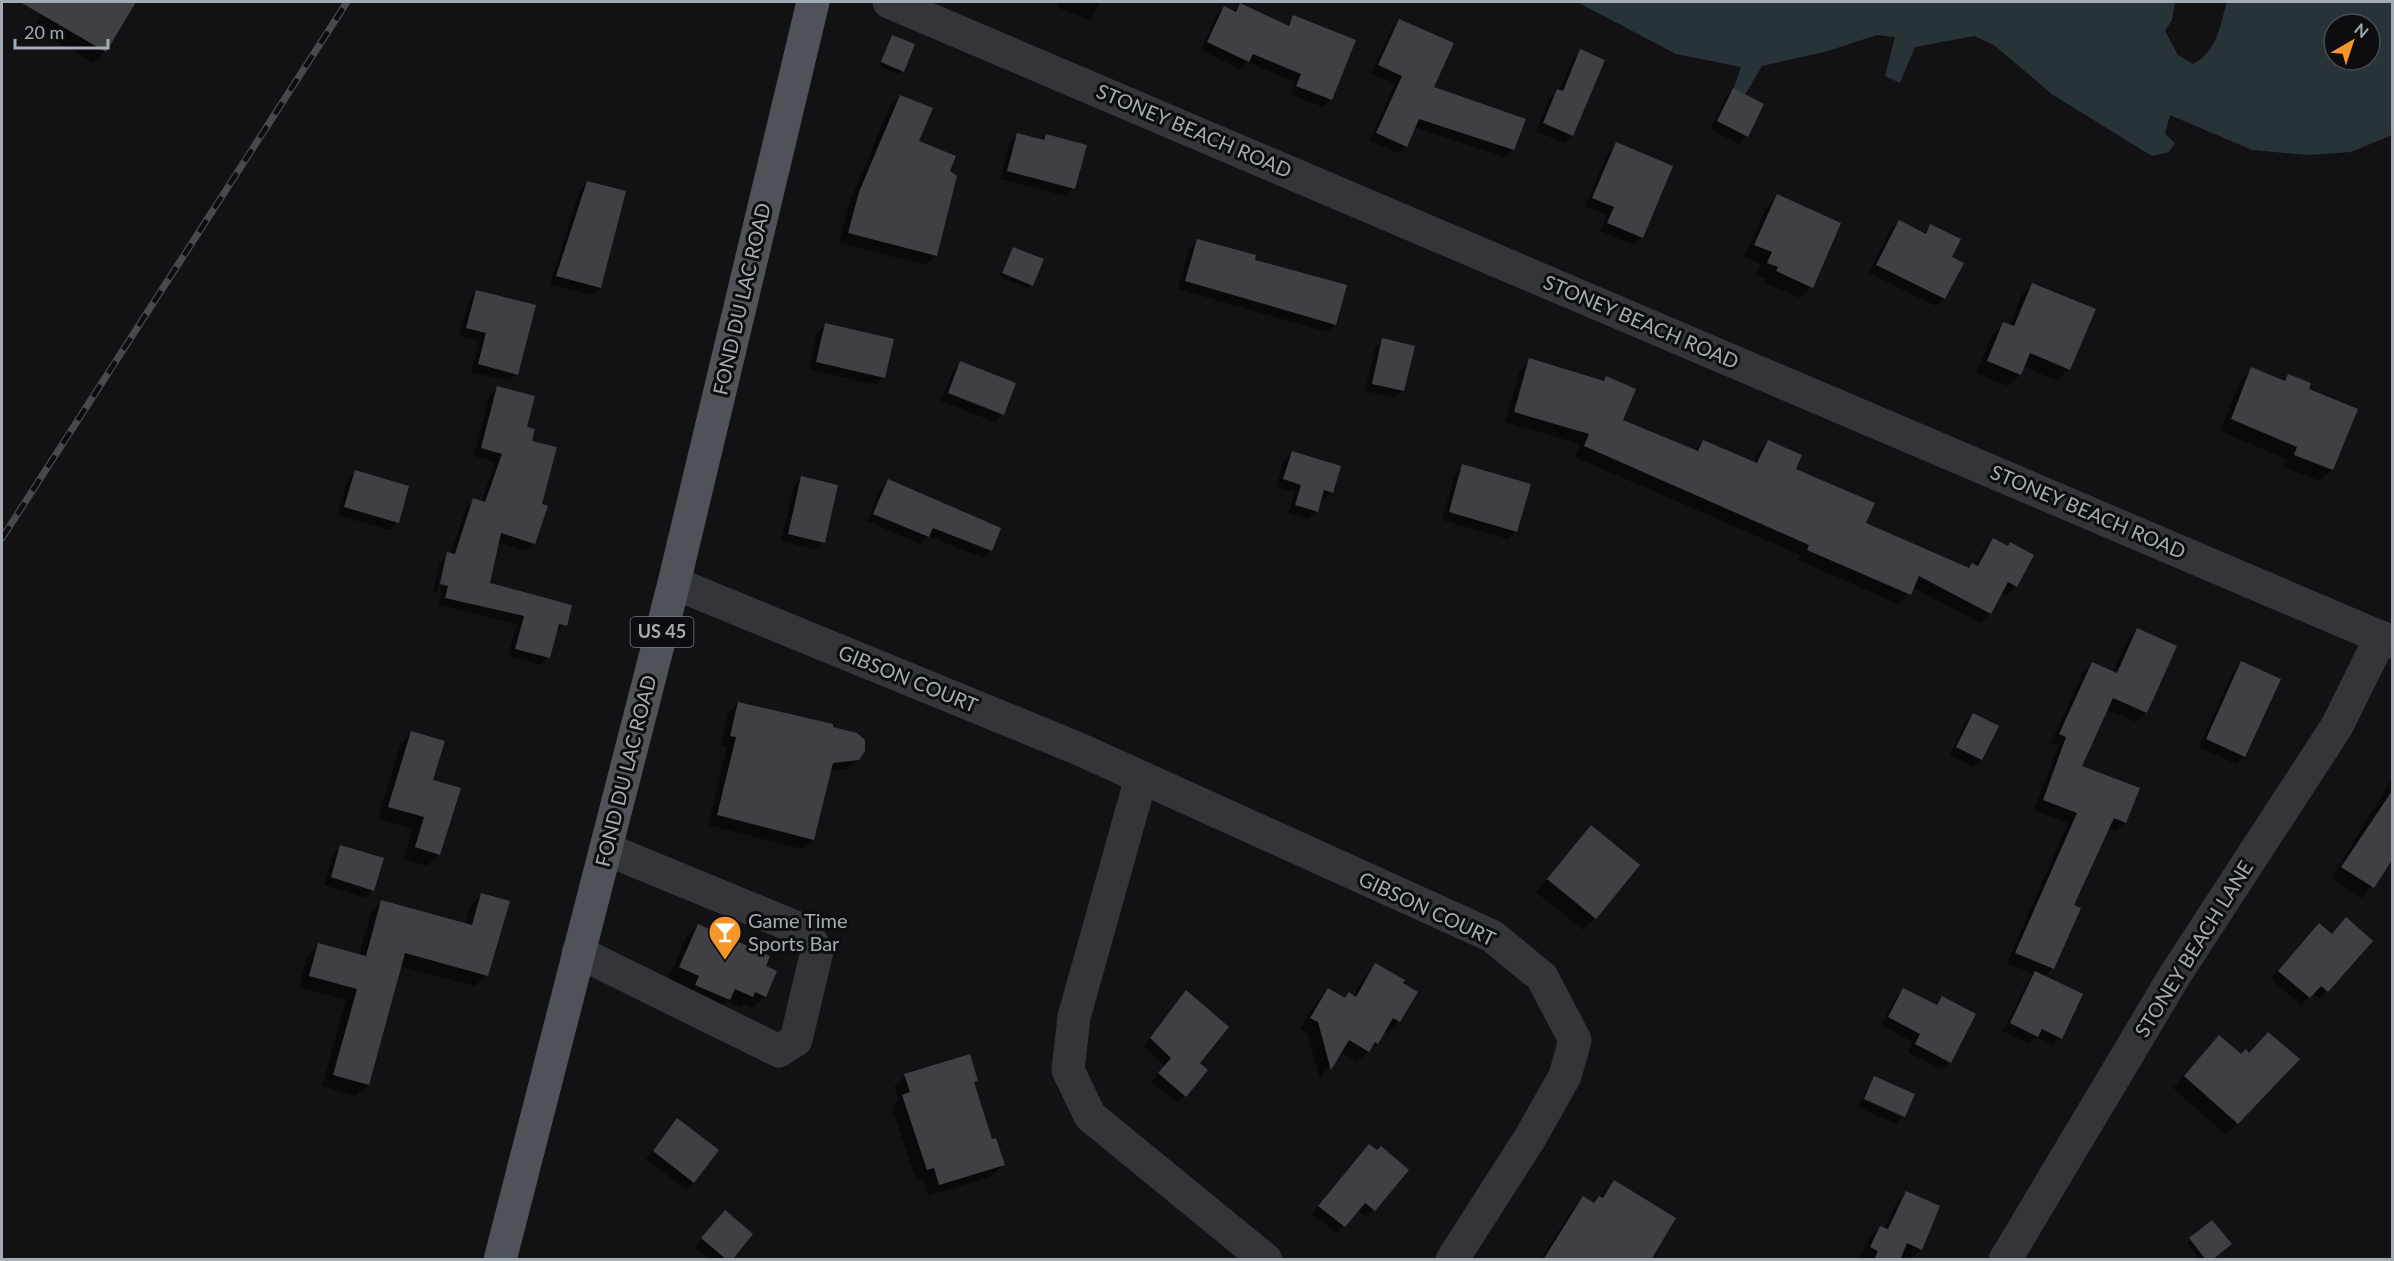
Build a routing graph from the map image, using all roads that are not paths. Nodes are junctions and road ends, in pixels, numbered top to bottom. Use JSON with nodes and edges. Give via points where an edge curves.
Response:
{"nodes":[{"id":1,"x":813,"y":2,"type":"edge"},
{"id":2,"x":889,"y":2,"type":"edge"},
{"id":3,"x":674,"y":583,"type":"junction"},
{"id":4,"x":2387,"y":640,"type":"edge"},
{"id":5,"x":1141,"y":778,"type":"junction"},
{"id":6,"x":606,"y":849,"type":"junction"},
{"id":7,"x":579,"y":952,"type":"junction"},
{"id":8,"x":500,"y":1260,"type":"edge"},
{"id":9,"x":1266,"y":1260,"type":"edge"},
{"id":10,"x":1452,"y":1260,"type":"edge"},
{"id":11,"x":2005,"y":1260,"type":"edge"}],
"edges":[{"from":1,"to":3,"type":"main road","name":"FOND DU LAC ROAD","number":"US 45"},
{"from":2,"to":4,"type":"street","name":"STONEY BEACH ROAD"},
{"from":3,"to":5,"type":"street","name":"GIBSON COURT"},
{"from":3,"to":6,"type":"main road","name":"FOND DU LAC ROAD","number":"US 45"},
{"from":4,"to":11,"type":"street","name":"STONEY BEACH LANE","via":[[2337,726],[2175,975]]},
{"from":5,"to":9,"type":"street","via":[[1074,1017],[1068,1070],[1090,1116]]},
{"from":5,"to":10,"type":"street","name":"GIBSON COURT","via":[[1492,936],[1542,977],[1575,1040],[1565,1076]]},
{"from":6,"to":7,"type":"main road","name":"FOND DU LAC ROAD","number":"US 45"},
{"from":6,"to":7,"type":"street","via":[[805,931],[817,951],[795,1040],[778,1051]]},
{"from":7,"to":8,"type":"main road","name":"FOND DU LAC ROAD","number":"US 45"}]}
